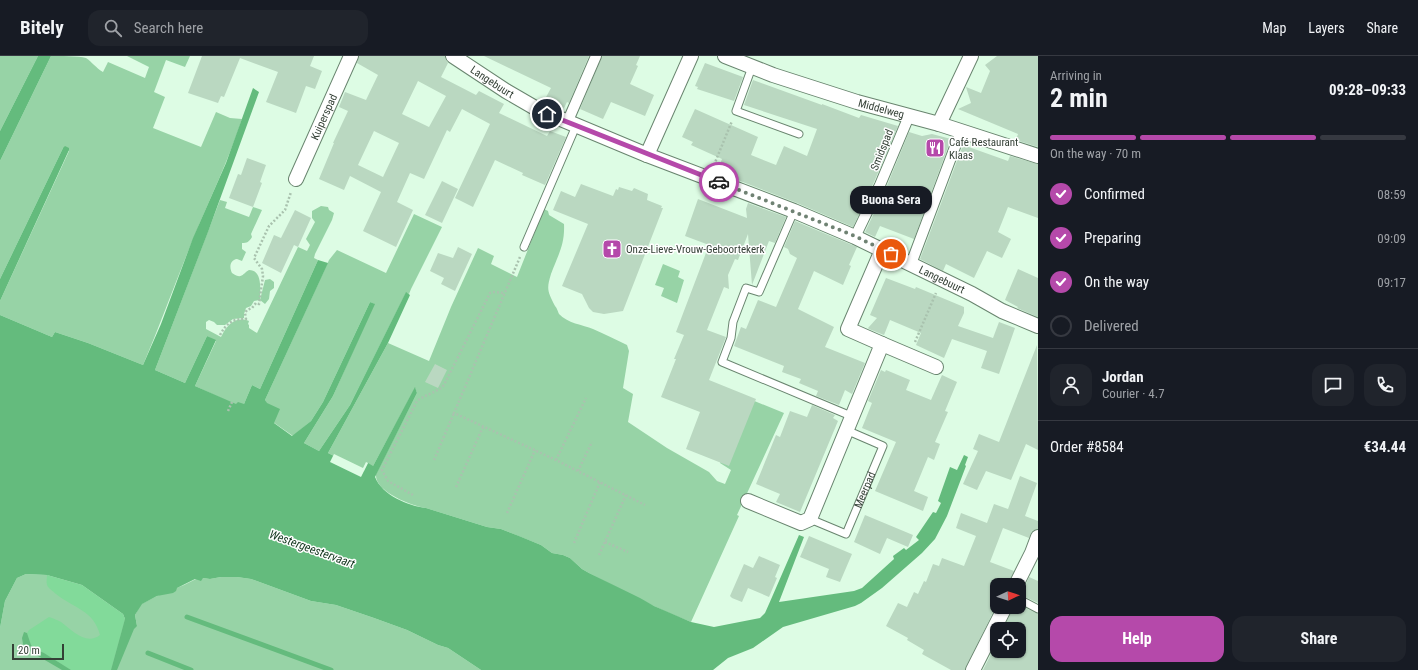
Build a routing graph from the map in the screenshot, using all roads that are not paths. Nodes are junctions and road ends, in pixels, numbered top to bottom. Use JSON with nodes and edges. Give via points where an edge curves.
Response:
{"nodes":[{"id":1,"x":351,"y":56,"type":"edge"},
{"id":2,"x":453,"y":56,"type":"edge"},
{"id":3,"x":596,"y":56,"type":"edge"},
{"id":4,"x":691,"y":56,"type":"edge"},
{"id":5,"x":725,"y":56,"type":"edge"},
{"id":6,"x":971,"y":56,"type":"edge"},
{"id":7,"x":752,"y":67,"type":"junction"},
{"id":8,"x":909,"y":116,"type":"junction"},
{"id":9,"x":571,"y":124,"type":"junction"},
{"id":10,"x":939,"y":124,"type":"junction"},
{"id":11,"x":961,"y":131,"type":"junction"},
{"id":12,"x":799,"y":134,"type":"dead end"},
{"id":13,"x":647,"y":155,"type":"junction"},
{"id":14,"x":1038,"y":156,"type":"edge"},
{"id":15,"x":296,"y":178,"type":"road end"},
{"id":16,"x":794,"y":211,"type":"junction"},
{"id":17,"x":855,"y":236,"type":"junction"},
{"id":18,"x":524,"y":248,"type":"road end"},
{"id":19,"x":882,"y":250,"type":"junction"},
{"id":20,"x":911,"y":264,"type":"junction"},
{"id":21,"x":1038,"y":326,"type":"edge"},
{"id":22,"x":882,"y":344,"type":"junction"},
{"id":23,"x":936,"y":367,"type":"dead end"},
{"id":24,"x":851,"y":416,"type":"junction"},
{"id":25,"x":846,"y":430,"type":"junction"},
{"id":26,"x":748,"y":501,"type":"dead end"},
{"id":27,"x":810,"y":519,"type":"junction"},
{"id":28,"x":1038,"y":537,"type":"edge"},
{"id":29,"x":1020,"y":578,"type":"edge"},
{"id":30,"x":1026,"y":603,"type":"edge"},
{"id":31,"x":1038,"y":609,"type":"edge"},
{"id":32,"x":1001,"y":614,"type":"edge"},
{"id":33,"x":973,"y":670,"type":"edge"}],
"edges":[{"from":1,"to":15,"type":"street","name":"Kuiperspad"},
{"from":2,"to":9,"type":"street","name":"Langebuurt","via":[[537,109]]},
{"from":3,"to":9,"type":"street"},
{"from":4,"to":13,"type":"street"},
{"from":5,"to":7,"type":"street","name":"Middelweg"},
{"from":6,"to":10,"type":"street"},
{"from":7,"to":8,"type":"street","name":"Middelweg","via":[[857,102]]},
{"from":7,"to":12,"type":"lane","via":[[736,111]]},
{"from":8,"to":10,"type":"street","name":"Middelweg"},
{"from":8,"to":17,"type":"street","name":"Smidspad"},
{"from":9,"to":13,"type":"street","name":"Langebuurt"},
{"from":9,"to":18,"type":"lane"},
{"from":10,"to":11,"type":"street","name":"Middelweg"},
{"from":11,"to":14,"type":"street","name":"Middelweg"},
{"from":11,"to":20,"type":"street"},
{"from":13,"to":16,"type":"street","name":"Langebuurt"},
{"from":16,"to":17,"type":"street","name":"Langebuurt"},
{"from":16,"to":24,"type":"lane","via":[[759,292],[746,288],[733,322],[732,338],[722,362]]},
{"from":17,"to":19,"type":"street","name":"Langebuurt"},
{"from":19,"to":20,"type":"street","name":"Langebuurt"},
{"from":19,"to":22,"type":"street","via":[[848,329]]},
{"from":20,"to":21,"type":"street","name":"Langebuurt","via":[[1002,311]]},
{"from":22,"to":23,"type":"street"},
{"from":22,"to":24,"type":"street"},
{"from":24,"to":25,"type":"street"},
{"from":25,"to":27,"type":"street"},
{"from":25,"to":27,"type":"lane","name":"Meerpad","via":[[883,446],[846,534]]},
{"from":26,"to":27,"type":"street","name":"Meerpad","via":[[801,523]]},
{"from":28,"to":29,"type":"street"},
{"from":30,"to":31,"type":"lane"},
{"from":32,"to":33,"type":"street"}]}
